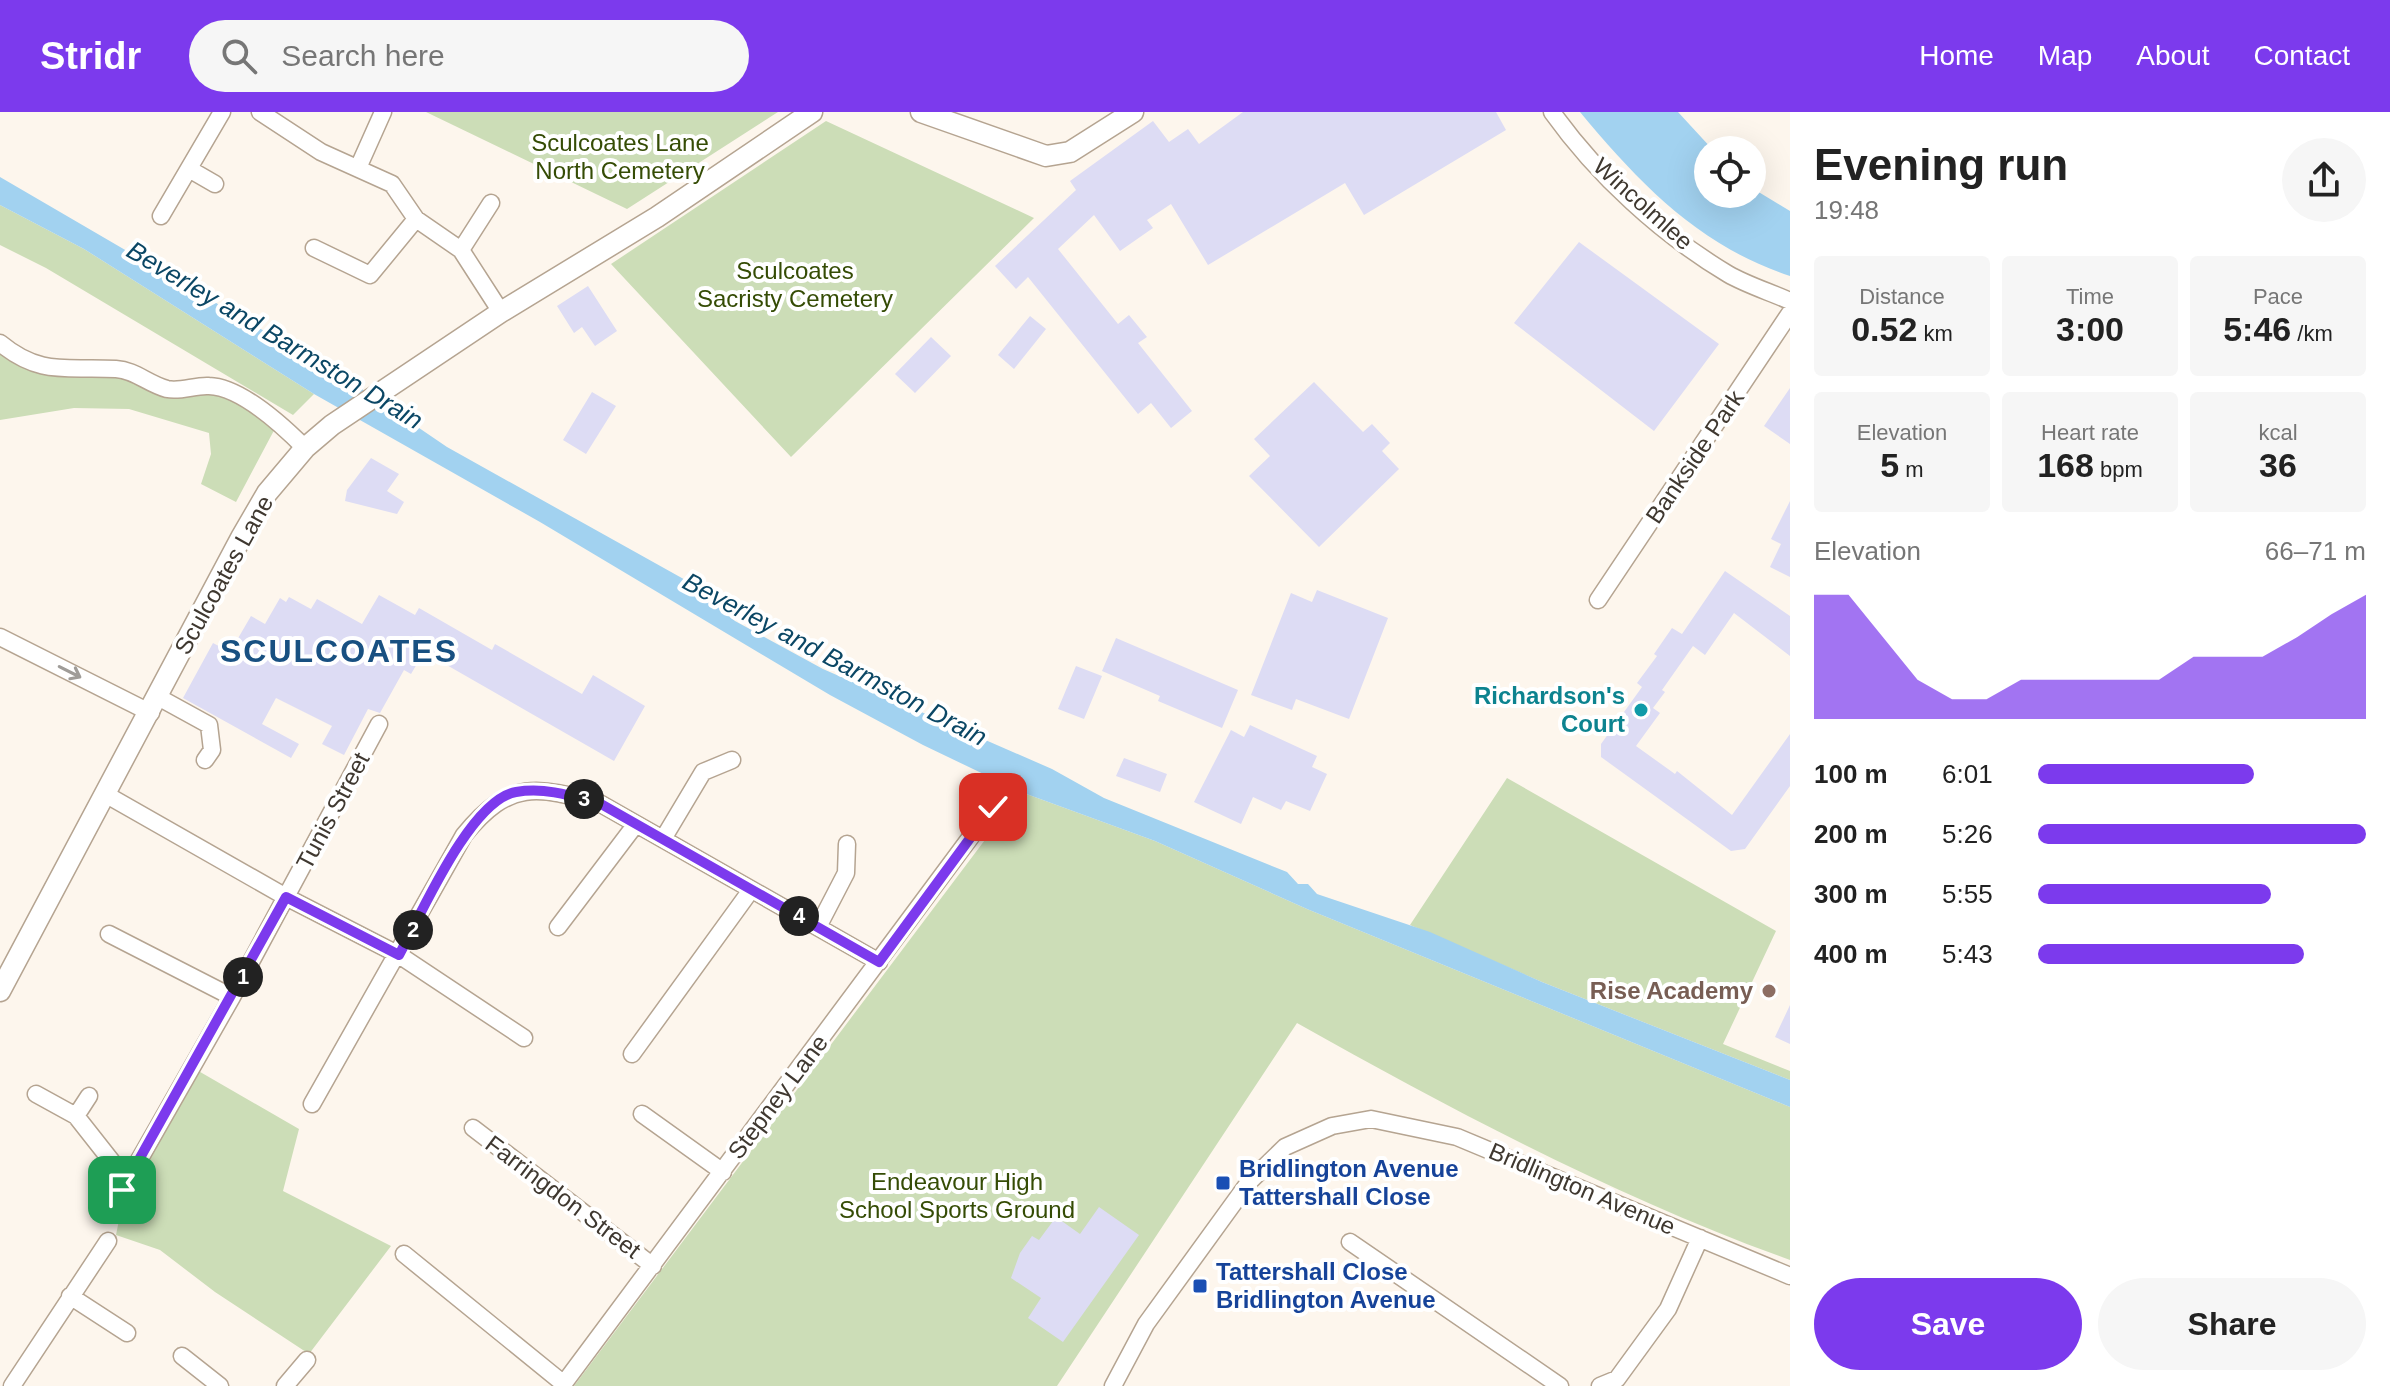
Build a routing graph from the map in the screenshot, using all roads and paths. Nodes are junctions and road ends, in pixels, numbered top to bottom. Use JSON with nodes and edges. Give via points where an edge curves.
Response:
{"nodes":[{"id":1,"x":222,"y":112,"type":"edge"},
{"id":2,"x":260,"y":112,"type":"edge"},
{"id":3,"x":383,"y":112,"type":"edge"},
{"id":4,"x":812,"y":112,"type":"edge"},
{"id":5,"x":921,"y":112,"type":"edge"},
{"id":6,"x":1133,"y":112,"type":"edge"},
{"id":7,"x":1552,"y":112,"type":"edge"},
{"id":8,"x":358,"y":168,"type":"junction"},
{"id":9,"x":189,"y":169,"type":"junction"},
{"id":10,"x":215,"y":184,"type":"dead end"},
{"id":11,"x":491,"y":203,"type":"dead end"},
{"id":12,"x":161,"y":216,"type":"dead end"},
{"id":13,"x":416,"y":219,"type":"junction"},
{"id":14,"x":314,"y":248,"type":"dead end"},
{"id":15,"x":461,"y":250,"type":"junction"},
{"id":16,"x":1790,"y":301,"type":"edge"},
{"id":17,"x":501,"y":312,"type":"junction"},
{"id":18,"x":1790,"y":313,"type":"edge"},
{"id":19,"x":0,"y":343,"type":"edge"},
{"id":20,"x":305,"y":448,"type":"junction"},
{"id":21,"x":1598,"y":600,"type":"dead end"},
{"id":22,"x":0,"y":637,"type":"edge"},
{"id":23,"x":154,"y":705,"type":"junction"},
{"id":24,"x":379,"y":724,"type":"dead end"},
{"id":25,"x":205,"y":760,"type":"dead end"},
{"id":26,"x":732,"y":760,"type":"dead end"},
{"id":27,"x":105,"y":794,"type":"junction"},
{"id":28,"x":993,"y":807,"type":"dead end"},
{"id":29,"x":636,"y":824,"type":"junction"},
{"id":30,"x":663,"y":839,"type":"junction"},
{"id":31,"x":847,"y":844,"type":"dead end"},
{"id":32,"x":751,"y":890,"type":"junction"},
{"id":33,"x":286,"y":897,"type":"junction"},
{"id":34,"x":558,"y":927,"type":"dead end"},
{"id":35,"x":818,"y":927,"type":"junction"},
{"id":36,"x":109,"y":934,"type":"dead end"},
{"id":37,"x":399,"y":955,"type":"junction"},
{"id":38,"x":879,"y":962,"type":"junction"},
{"id":39,"x":0,"y":991,"type":"edge"},
{"id":40,"x":232,"y":997,"type":"junction"},
{"id":41,"x":524,"y":1038,"type":"dead end"},
{"id":42,"x":632,"y":1054,"type":"dead end"},
{"id":43,"x":36,"y":1094,"type":"dead end"},
{"id":44,"x":89,"y":1096,"type":"dead end"},
{"id":45,"x":312,"y":1104,"type":"dead end"},
{"id":46,"x":642,"y":1114,"type":"dead end"},
{"id":47,"x":76,"y":1116,"type":"junction"},
{"id":48,"x":473,"y":1128,"type":"dead end"},
{"id":49,"x":133,"y":1172,"type":"junction"},
{"id":50,"x":723,"y":1172,"type":"junction"},
{"id":51,"x":122,"y":1190,"type":"dead end"},
{"id":52,"x":1700,"y":1238,"type":"junction"},
{"id":53,"x":108,"y":1241,"type":"dead end"},
{"id":54,"x":1350,"y":1242,"type":"dead end"},
{"id":55,"x":404,"y":1254,"type":"dead end"},
{"id":56,"x":653,"y":1266,"type":"junction"},
{"id":57,"x":1790,"y":1276,"type":"edge"},
{"id":58,"x":70,"y":1296,"type":"junction"},
{"id":59,"x":127,"y":1333,"type":"dead end"},
{"id":60,"x":182,"y":1356,"type":"dead end"},
{"id":61,"x":307,"y":1360,"type":"dead end"},
{"id":62,"x":563,"y":1385,"type":"edge"},
{"id":63,"x":12,"y":1386,"type":"edge"},
{"id":64,"x":220,"y":1386,"type":"edge"},
{"id":65,"x":285,"y":1386,"type":"edge"},
{"id":66,"x":1113,"y":1386,"type":"edge"},
{"id":67,"x":1560,"y":1386,"type":"edge"},
{"id":68,"x":1600,"y":1386,"type":"edge"}],
"edges":[{"from":1,"to":9,"type":"street"},
{"from":2,"to":8,"type":"street","via":[[321,152]]},
{"from":3,"to":8,"type":"street"},
{"from":4,"to":17,"type":"street","name":"Sculcoates Lane","via":[[657,217]]},
{"from":5,"to":6,"type":"street","via":[[1046,156],[1070,152]]},
{"from":7,"to":16,"type":"street","name":"Wincolmlee","via":[[1573,141],[1660,227],[1729,275]]},
{"from":8,"to":13,"type":"street","via":[[392,184]]},
{"from":9,"to":10,"type":"street"},
{"from":9,"to":12,"type":"street"},
{"from":11,"to":15,"type":"street"},
{"from":13,"to":14,"type":"street","via":[[370,275]]},
{"from":13,"to":15,"type":"street"},
{"from":15,"to":17,"type":"street"},
{"from":17,"to":20,"type":"street","name":"Sculcoates Lane","via":[[345,415]]},
{"from":18,"to":21,"type":"street","name":"Bankside Park"},
{"from":19,"to":20,"type":"street","via":[[43,367],[117,369],[172,390],[224,388],[279,421]]},
{"from":20,"to":23,"type":"street","name":"Sculcoates Lane","via":[[247,527]]},
{"from":22,"to":23,"type":"street","one_way":true},
{"from":23,"to":25,"type":"street","via":[[209,725],[212,750]]},
{"from":23,"to":27,"type":"street","name":"Sculcoates Lane"},
{"from":24,"to":33,"type":"street","name":"Tunis Street"},
{"from":26,"to":30,"type":"street","via":[[703,772]]},
{"from":27,"to":33,"type":"street"},
{"from":27,"to":39,"type":"street","name":"Sculcoates Lane"},
{"from":28,"to":38,"type":"street","name":"Stepney Lane"},
{"from":29,"to":30,"type":"street"},
{"from":29,"to":34,"type":"street"},
{"from":29,"to":37,"type":"street","via":[[601,804],[552,790],[512,793],[483,812],[464,835]]},
{"from":30,"to":32,"type":"street"},
{"from":31,"to":35,"type":"street","via":[[846,873]]},
{"from":32,"to":35,"type":"street"},
{"from":32,"to":42,"type":"street"},
{"from":33,"to":37,"type":"street"},
{"from":33,"to":40,"type":"street","name":"Tunis Street"},
{"from":35,"to":38,"type":"street"},
{"from":36,"to":40,"type":"street"},
{"from":37,"to":41,"type":"street"},
{"from":37,"to":45,"type":"street"},
{"from":38,"to":50,"type":"street","name":"Stepney Lane"},
{"from":40,"to":49,"type":"street","name":"Tunis Street"},
{"from":43,"to":47,"type":"street"},
{"from":44,"to":47,"type":"street"},
{"from":46,"to":50,"type":"street"},
{"from":47,"to":49,"type":"street","via":[[113,1163]]},
{"from":48,"to":56,"type":"street","name":"Farringdon Street"},
{"from":49,"to":51,"type":"street","name":"Tunis Street"},
{"from":50,"to":56,"type":"street","name":"Stepney Lane"},
{"from":52,"to":57,"type":"street","name":"Bridlington Avenue"},
{"from":52,"to":66,"type":"street","name":"Bridlington Avenue","via":[[1457,1137],[1371,1119],[1332,1126],[1285,1147],[1249,1182],[1146,1324]]},
{"from":52,"to":68,"type":"street","via":[[1668,1309],[1617,1379]]},
{"from":53,"to":58,"type":"street"},
{"from":54,"to":67,"type":"street"},
{"from":55,"to":62,"type":"street"},
{"from":56,"to":62,"type":"street","name":"Stepney Lane"},
{"from":58,"to":59,"type":"street"},
{"from":58,"to":63,"type":"street"},
{"from":60,"to":64,"type":"street"},
{"from":61,"to":65,"type":"street"}]}
